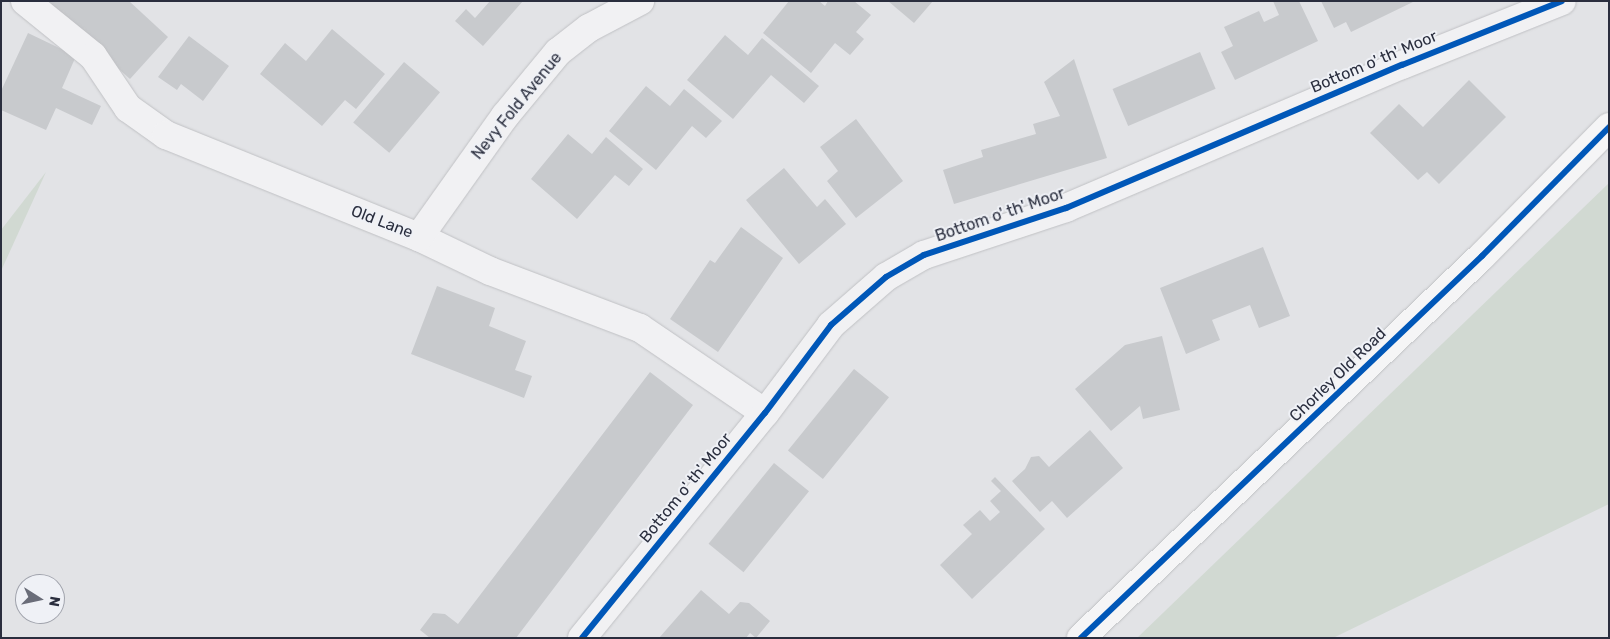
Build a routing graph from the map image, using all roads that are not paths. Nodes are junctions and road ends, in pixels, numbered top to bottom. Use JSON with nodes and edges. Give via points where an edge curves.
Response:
{"nodes":[{"id":1,"x":25,"y":1,"type":"edge"},
{"id":2,"x":640,"y":1,"type":"edge"},
{"id":3,"x":1562,"y":1,"type":"edge"},
{"id":4,"x":1609,"y":127,"type":"edge"},
{"id":5,"x":419,"y":237,"type":"junction"},
{"id":6,"x":765,"y":413,"type":"junction"},
{"id":7,"x":582,"y":638,"type":"edge"},
{"id":8,"x":1081,"y":638,"type":"edge"}],
"edges":[{"from":1,"to":5,"type":"street","name":"Old Lane","via":[[93,56],[128,108],[145,123],[250,171]]},
{"from":2,"to":5,"type":"street","name":"Nevy Fold Avenue","via":[[589,28],[558,52],[505,116]]},
{"from":3,"to":6,"type":"street","name":"Bottom o' th' Moor","via":[[1402,65],[1066,208],[924,255],[886,276],[831,325]]},
{"from":4,"to":8,"type":"main road","name":"Chorley Old Road","via":[[1482,256]]},
{"from":5,"to":6,"type":"street","name":"Old Lane","via":[[490,271],[640,328]]},
{"from":6,"to":7,"type":"street","name":"Bottom o' th' Moor"}]}
